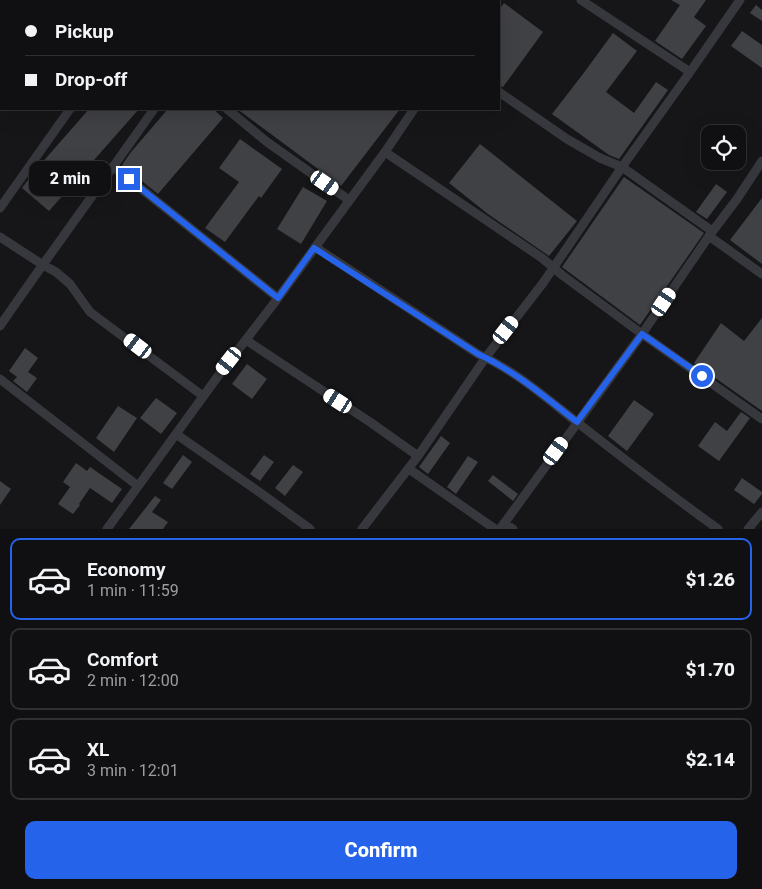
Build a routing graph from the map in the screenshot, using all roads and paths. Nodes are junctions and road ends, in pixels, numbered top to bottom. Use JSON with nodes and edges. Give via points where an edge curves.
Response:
{"nodes":[{"id":1,"x":581,"y":0,"type":"edge"},
{"id":2,"x":740,"y":0,"type":"edge"},
{"id":3,"x":690,"y":72,"type":"junction"},
{"id":4,"x":500,"y":93,"type":"edge"},
{"id":5,"x":69,"y":110,"type":"edge"},
{"id":6,"x":153,"y":110,"type":"edge"},
{"id":7,"x":228,"y":110,"type":"edge"},
{"id":8,"x":413,"y":110,"type":"edge"},
{"id":9,"x":385,"y":152,"type":"junction"},
{"id":10,"x":762,"y":161,"type":"edge"},
{"id":11,"x":114,"y":167,"type":"junction"},
{"id":12,"x":622,"y":167,"type":"junction"},
{"id":13,"x":349,"y":200,"type":"junction"},
{"id":14,"x":0,"y":208,"type":"edge"},
{"id":15,"x":710,"y":234,"type":"junction"},
{"id":16,"x":0,"y":237,"type":"edge"},
{"id":17,"x":314,"y":248,"type":"junction"},
{"id":18,"x":42,"y":265,"type":"junction"},
{"id":19,"x":553,"y":268,"type":"junction"},
{"id":20,"x":762,"y":274,"type":"edge"},
{"id":21,"x":278,"y":298,"type":"junction"},
{"id":22,"x":0,"y":326,"type":"edge"},
{"id":23,"x":642,"y":334,"type":"junction"},
{"id":24,"x":246,"y":340,"type":"junction"},
{"id":25,"x":486,"y":357,"type":"junction"},
{"id":26,"x":0,"y":379,"type":"edge"},
{"id":27,"x":203,"y":396,"type":"junction"},
{"id":28,"x":762,"y":419,"type":"edge"},
{"id":29,"x":577,"y":422,"type":"junction"},
{"id":30,"x":176,"y":434,"type":"junction"},
{"id":31,"x":418,"y":456,"type":"junction"},
{"id":32,"x":409,"y":468,"type":"junction"},
{"id":33,"x":138,"y":486,"type":"junction"},
{"id":34,"x":762,"y":512,"type":"edge"},
{"id":35,"x":502,"y":526,"type":"edge"},
{"id":36,"x":110,"y":528,"type":"edge"},
{"id":37,"x":310,"y":529,"type":"edge"},
{"id":38,"x":362,"y":529,"type":"edge"},
{"id":39,"x":494,"y":529,"type":"edge"},
{"id":40,"x":513,"y":529,"type":"edge"},
{"id":41,"x":718,"y":529,"type":"edge"},
{"id":42,"x":748,"y":529,"type":"edge"}],
"edges":[{"from":1,"to":3,"type":"street"},
{"from":2,"to":3,"type":"street"},
{"from":3,"to":12,"type":"street"},
{"from":4,"to":12,"type":"street","via":[[567,139]]},
{"from":5,"to":14,"type":"street"},
{"from":6,"to":11,"type":"street"},
{"from":7,"to":13,"type":"street"},
{"from":8,"to":9,"type":"street"},
{"from":9,"to":13,"type":"street"},
{"from":9,"to":19,"type":"street"},
{"from":10,"to":15,"type":"street"},
{"from":11,"to":18,"type":"street"},
{"from":11,"to":21,"type":"street"},
{"from":12,"to":15,"type":"street"},
{"from":12,"to":19,"type":"street"},
{"from":13,"to":17,"type":"street"},
{"from":15,"to":20,"type":"street"},
{"from":15,"to":23,"type":"street"},
{"from":16,"to":18,"type":"street"},
{"from":17,"to":21,"type":"street"},
{"from":17,"to":25,"type":"street"},
{"from":18,"to":22,"type":"street"},
{"from":18,"to":27,"type":"street","via":[[70,284],[90,312]]},
{"from":19,"to":23,"type":"street"},
{"from":19,"to":25,"type":"street"},
{"from":21,"to":24,"type":"street"},
{"from":23,"to":28,"type":"street"},
{"from":23,"to":29,"type":"street"},
{"from":24,"to":27,"type":"street"},
{"from":24,"to":31,"type":"street"},
{"from":25,"to":29,"type":"street","via":[[526,382]]},
{"from":25,"to":31,"type":"street"},
{"from":26,"to":33,"type":"street"},
{"from":27,"to":30,"type":"street"},
{"from":29,"to":35,"type":"street"},
{"from":29,"to":41,"type":"street"},
{"from":30,"to":33,"type":"street"},
{"from":30,"to":37,"type":"street"},
{"from":31,"to":32,"type":"street"},
{"from":32,"to":38,"type":"street"},
{"from":32,"to":39,"type":"street"},
{"from":33,"to":36,"type":"street"},
{"from":34,"to":42,"type":"street"},
{"from":35,"to":40,"type":"street"}]}
